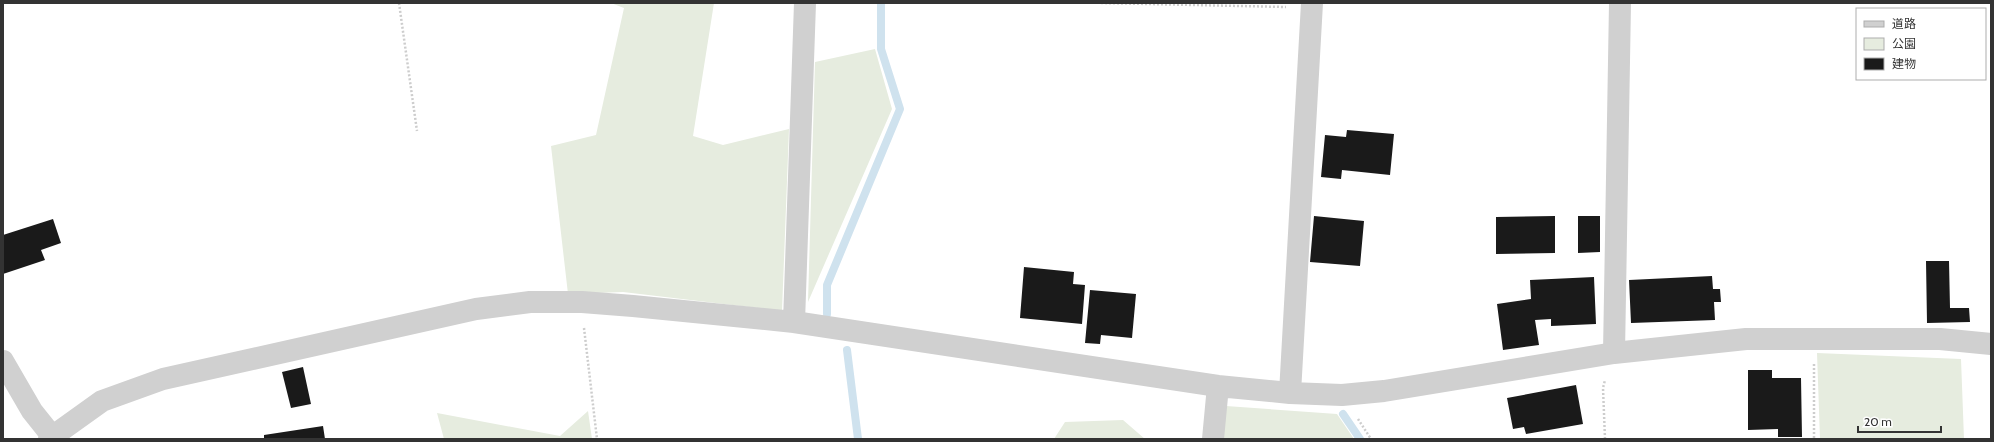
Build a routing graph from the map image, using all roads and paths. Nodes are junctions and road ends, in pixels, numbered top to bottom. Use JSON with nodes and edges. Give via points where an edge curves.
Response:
{"nodes":[{"id":1,"x":399,"y":3,"type":"edge"},
{"id":2,"x":805,"y":3,"type":"edge"},
{"id":3,"x":1101,"y":3,"type":"edge"},
{"id":4,"x":1620,"y":3,"type":"edge"},
{"id":5,"x":1312,"y":5,"type":"edge"},
{"id":6,"x":417,"y":131,"type":"dead end"},
{"id":7,"x":582,"y":302,"type":"junction"},
{"id":8,"x":794,"y":322,"type":"junction"},
{"id":9,"x":1814,"y":339,"type":"junction"},
{"id":10,"x":1991,"y":344,"type":"edge"},
{"id":11,"x":1614,"y":353,"type":"junction"},
{"id":12,"x":3,"y":361,"type":"edge"},
{"id":13,"x":1218,"y":386,"type":"junction"},
{"id":14,"x":1290,"y":393,"type":"junction"},
{"id":15,"x":51,"y":437,"type":"edge"},
{"id":16,"x":596,"y":439,"type":"edge"},
{"id":17,"x":1213,"y":439,"type":"edge"},
{"id":18,"x":1605,"y":439,"type":"edge"},
{"id":19,"x":1814,"y":439,"type":"edge"}],
"edges":[{"from":1,"to":6,"type":"path"},
{"from":2,"to":8,"type":"street"},
{"from":3,"to":5,"type":"path"},
{"from":4,"to":11,"type":"street"},
{"from":5,"to":14,"type":"street"},
{"from":7,"to":8,"type":"street"},
{"from":7,"to":15,"type":"street","via":[[530,302],[476,309],[163,379],[102,401]]},
{"from":7,"to":16,"type":"path"},
{"from":8,"to":13,"type":"street"},
{"from":9,"to":10,"type":"street","via":[[1940,340]]},
{"from":9,"to":11,"type":"street","via":[[1746,340]]},
{"from":9,"to":19,"type":"path"},
{"from":11,"to":14,"type":"street","via":[[1384,391],[1342,395]]},
{"from":11,"to":18,"type":"path","via":[[1603,388]]},
{"from":12,"to":15,"type":"street","via":[[32,411]]},
{"from":13,"to":14,"type":"street"},
{"from":13,"to":17,"type":"street"}]}
